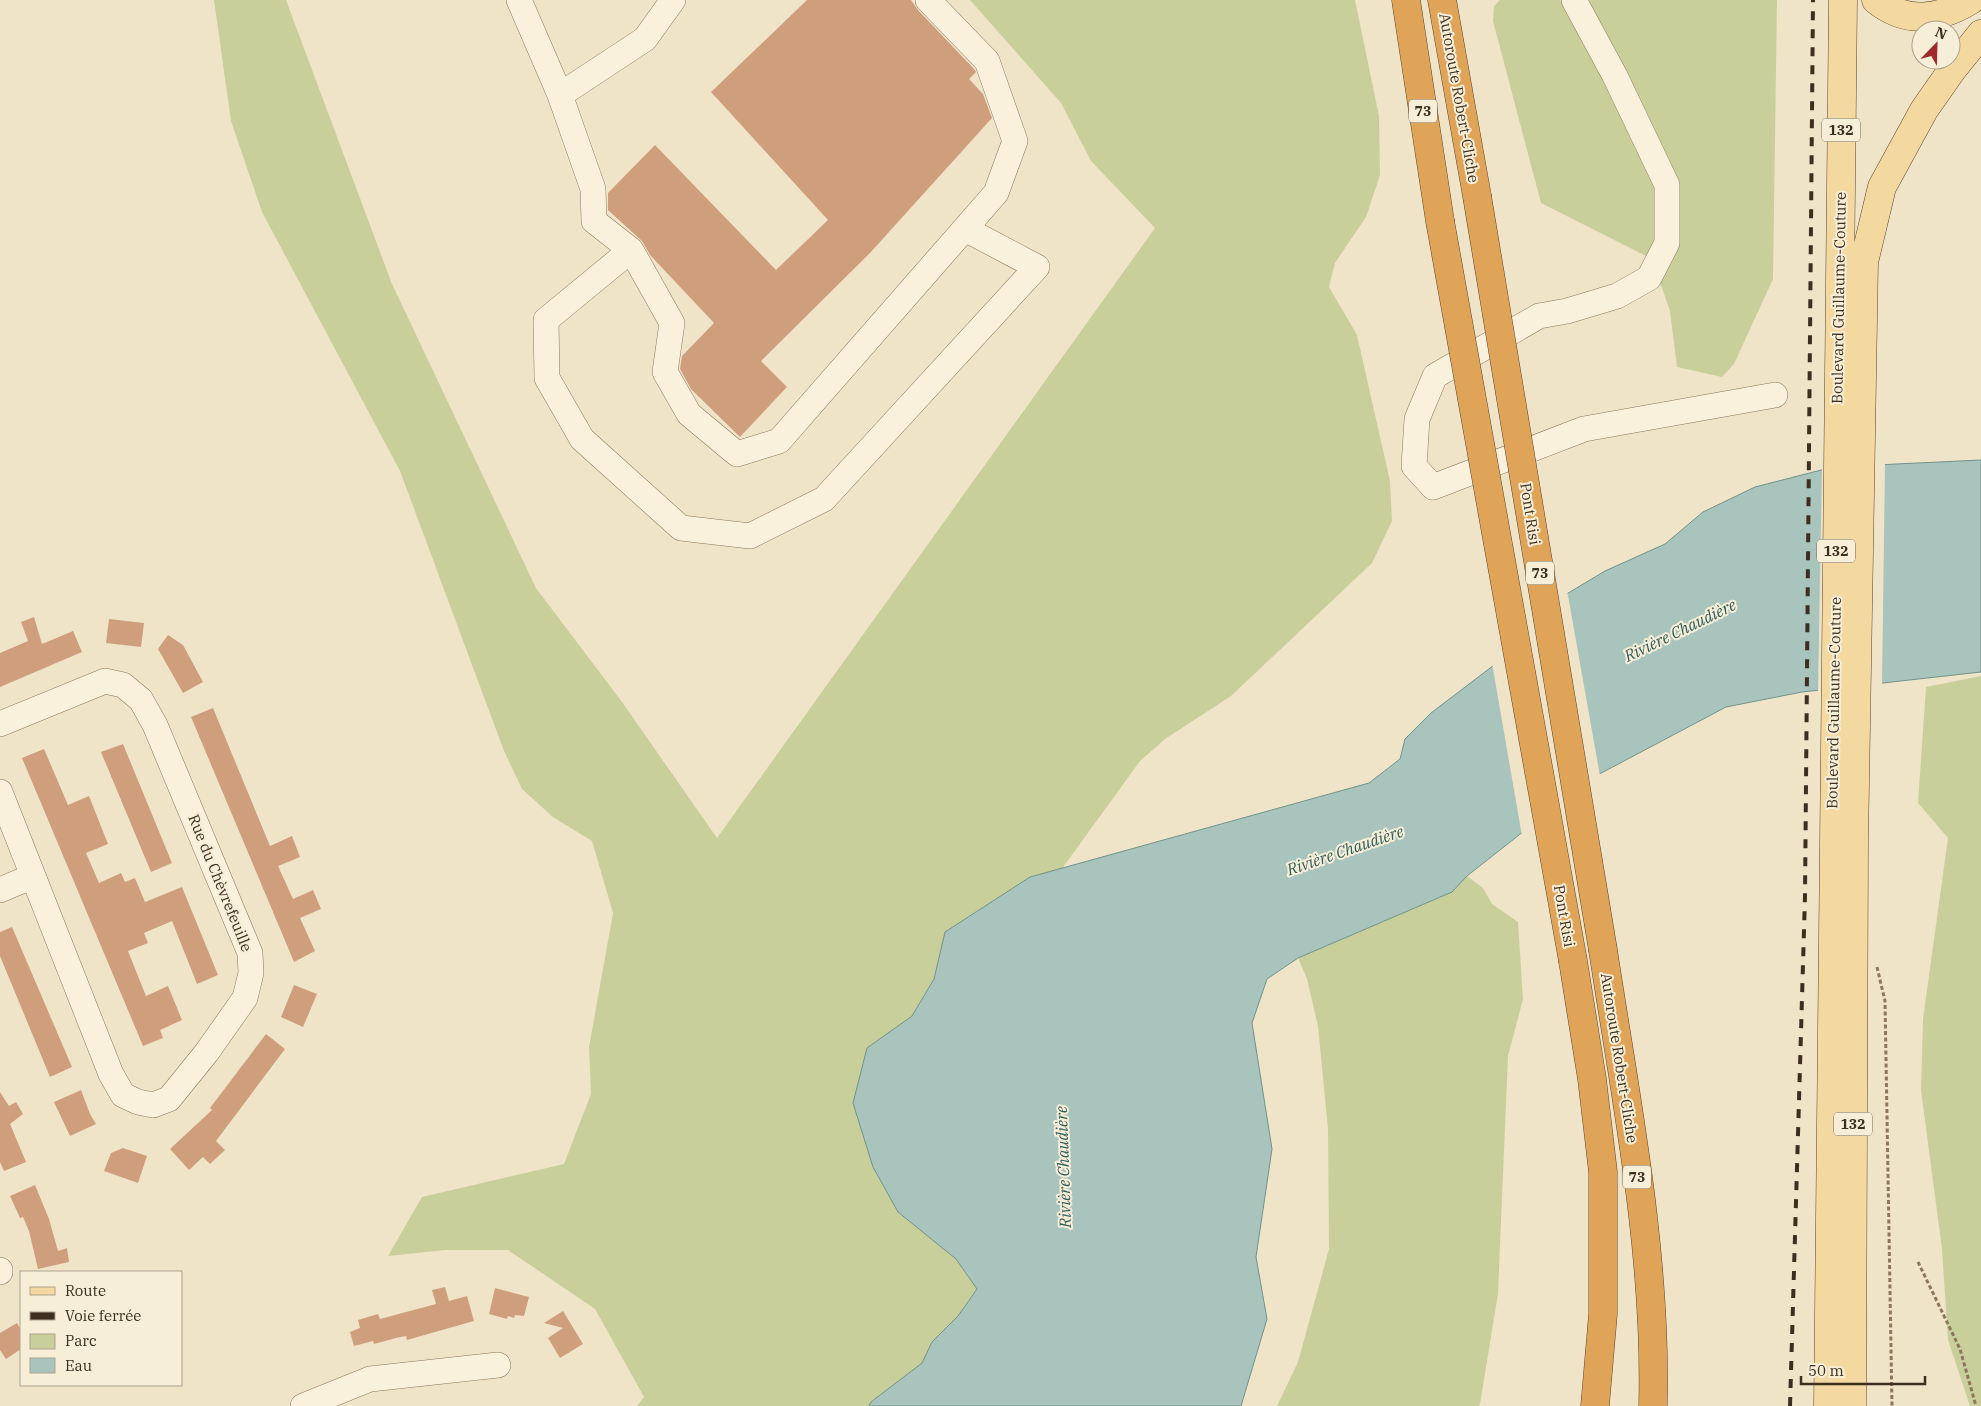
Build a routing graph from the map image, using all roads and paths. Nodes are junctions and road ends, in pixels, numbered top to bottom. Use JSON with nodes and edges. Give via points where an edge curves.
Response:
{"nodes":[{"id":1,"x":519,"y":0,"type":"edge"},
{"id":2,"x":674,"y":0,"type":"edge"},
{"id":3,"x":928,"y":0,"type":"edge"},
{"id":4,"x":1406,"y":0,"type":"edge"},
{"id":5,"x":1442,"y":0,"type":"edge"},
{"id":6,"x":1574,"y":0,"type":"edge"},
{"id":7,"x":1843,"y":0,"type":"edge"},
{"id":8,"x":1876,"y":0,"type":"edge"},
{"id":9,"x":1971,"y":0,"type":"edge"},
{"id":10,"x":1981,"y":34,"type":"edge"},
{"id":11,"x":560,"y":95,"type":"junction"},
{"id":12,"x":1477,"y":196,"type":"joint"},
{"id":13,"x":965,"y":229,"type":"junction"},
{"id":14,"x":631,"y":250,"type":"junction"},
{"id":15,"x":1852,"y":261,"type":"junction"},
{"id":16,"x":1775,"y":395,"type":"dead end"},
{"id":17,"x":0,"y":724,"type":"edge"},
{"id":18,"x":0,"y":792,"type":"edge"},
{"id":19,"x":1843,"y":842,"type":"junction"},
{"id":20,"x":33,"y":876,"type":"junction"},
{"id":21,"x":0,"y":890,"type":"edge"},
{"id":22,"x":1603,"y":950,"type":"joint"},
{"id":23,"x":1573,"y":961,"type":"joint"},
{"id":24,"x":1876,"y":963,"type":"dead end"},
{"id":25,"x":1918,"y":1262,"type":"dead end"},
{"id":26,"x":498,"y":1365,"type":"dead end"},
{"id":27,"x":303,"y":1406,"type":"edge"},
{"id":28,"x":1595,"y":1406,"type":"edge"},
{"id":29,"x":1653,"y":1406,"type":"edge"},
{"id":30,"x":1828,"y":1406,"type":"edge"},
{"id":31,"x":1852,"y":1406,"type":"edge"},
{"id":32,"x":1892,"y":1406,"type":"edge"},
{"id":33,"x":1976,"y":1406,"type":"edge"}],
"edges":[{"from":1,"to":11,"type":"street"},
{"from":2,"to":11,"type":"street","via":[[645,39]]},
{"from":3,"to":13,"type":"street","via":[[987,61],[1016,141],[996,193]]},
{"from":4,"to":23,"type":"highway","name":"Pont Risi","number":"73","bridge":true,"via":[[1440,221]]},
{"from":5,"to":12,"type":"highway","name":"Autoroute Robert-Cliche","number":"73"},
{"from":6,"to":16,"type":"street","via":[[1667,185],[1667,243],[1650,278],[1617,296],[1539,316],[1435,376],[1417,419],[1414,466],[1433,487],[1584,429]]},
{"from":7,"to":15,"type":"main road","name":"Boulevard Guillaume-Couture","number":"132"},
{"from":8,"to":9,"type":"main road","via":[[1910,17],[1955,10]]},
{"from":10,"to":15,"type":"main road","name":"Boulevard Guillaume-Couture","number":"132","via":[[1924,110],[1882,187]]},
{"from":11,"to":14,"type":"street","via":[[593,189],[594,221]]},
{"from":12,"to":22,"type":"highway","name":"Pont Risi","number":"73","bridge":true},
{"from":13,"to":14,"type":"street","via":[[779,442],[737,454],[689,414],[665,372],[672,323]]},
{"from":13,"to":14,"type":"street","via":[[1037,267],[824,499],[750,536],[681,528],[582,438],[547,378],[546,320]]},
{"from":15,"to":19,"type":"main road","name":"Boulevard Guillaume-Couture","number":"132"},
{"from":17,"to":20,"type":"street","name":"Rue du Chèvrefeuille","via":[[105,682],[123,685],[141,700],[166,749],[250,953],[252,973],[245,998],[208,1052],[169,1099],[153,1105],[123,1095],[111,1074]]},
{"from":18,"to":20,"type":"street","name":"Rue du Chèvrefeuille"},
{"from":19,"to":30,"type":"main road","name":"Boulevard Guillaume-Couture","number":"132"},
{"from":19,"to":31,"type":"main road","name":"Boulevard Guillaume-Couture","number":"132"},
{"from":20,"to":21,"type":"street"},
{"from":22,"to":29,"type":"highway","name":"Autoroute Robert-Cliche","number":"73","via":[[1642,1203],[1654,1354]]},
{"from":23,"to":28,"type":"highway","name":"Autoroute Robert-Cliche","number":"73","via":[[1603,1172],[1603,1314]]},
{"from":24,"to":32,"type":"path","via":[[1885,1001]]},
{"from":25,"to":33,"type":"path","via":[[1960,1349]]},
{"from":26,"to":27,"type":"street","via":[[370,1378]]}]}
